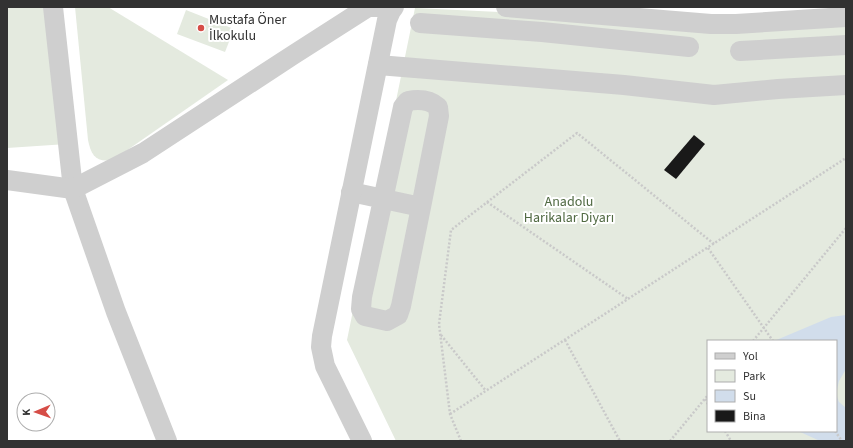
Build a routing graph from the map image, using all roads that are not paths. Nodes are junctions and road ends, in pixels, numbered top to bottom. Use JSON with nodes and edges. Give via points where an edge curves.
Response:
{"nodes":[{"id":1,"x":53,"y":7,"type":"edge"},
{"id":2,"x":386,"y":7,"type":"edge"},
{"id":3,"x":394,"y":7,"type":"edge"},
{"id":4,"x":506,"y":7,"type":"edge"},
{"id":5,"x":543,"y":10,"type":"junction"},
{"id":6,"x":846,"y":17,"type":"edge"},
{"id":7,"x":420,"y":23,"type":"dead end"},
{"id":8,"x":542,"y":32,"type":"junction"},
{"id":9,"x":846,"y":44,"type":"edge"},
{"id":10,"x":689,"y":47,"type":"dead end"},
{"id":11,"x":740,"y":51,"type":"dead end"},
{"id":12,"x":378,"y":65,"type":"junction"},
{"id":13,"x":846,"y":85,"type":"edge"},
{"id":14,"x":7,"y":180,"type":"edge"},
{"id":15,"x":73,"y":189,"type":"junction"},
{"id":16,"x":351,"y":192,"type":"junction"},
{"id":17,"x":383,"y":199,"type":"junction"},
{"id":18,"x":421,"y":207,"type":"junction"},
{"id":19,"x":167,"y":441,"type":"edge"},
{"id":20,"x":362,"y":441,"type":"edge"}],
"edges":[{"from":1,"to":15,"type":"street"},
{"from":2,"to":15,"type":"street","via":[[368,7],[143,153]]},
{"from":3,"to":12,"type":"street","via":[[388,20]]},
{"from":4,"to":5,"type":"street"},
{"from":5,"to":6,"type":"street","via":[[711,24]]},
{"from":5,"to":8,"type":"street"},
{"from":7,"to":8,"type":"street"},
{"from":8,"to":10,"type":"street"},
{"from":9,"to":11,"type":"street"},
{"from":12,"to":13,"type":"street","via":[[624,84],[714,95]]},
{"from":12,"to":16,"type":"street"},
{"from":14,"to":15,"type":"street"},
{"from":15,"to":19,"type":"street","via":[[116,312]]},
{"from":16,"to":17,"type":"street"},
{"from":16,"to":20,"type":"street","via":[[321,347],[328,375]]},
{"from":17,"to":18,"type":"street"},
{"from":17,"to":18,"type":"street","via":[[403,107],[408,101],[432,102],[438,107],[439,116]]},
{"from":17,"to":18,"type":"street","via":[[361,309],[365,316],[387,321],[398,315],[401,306]]}]}
